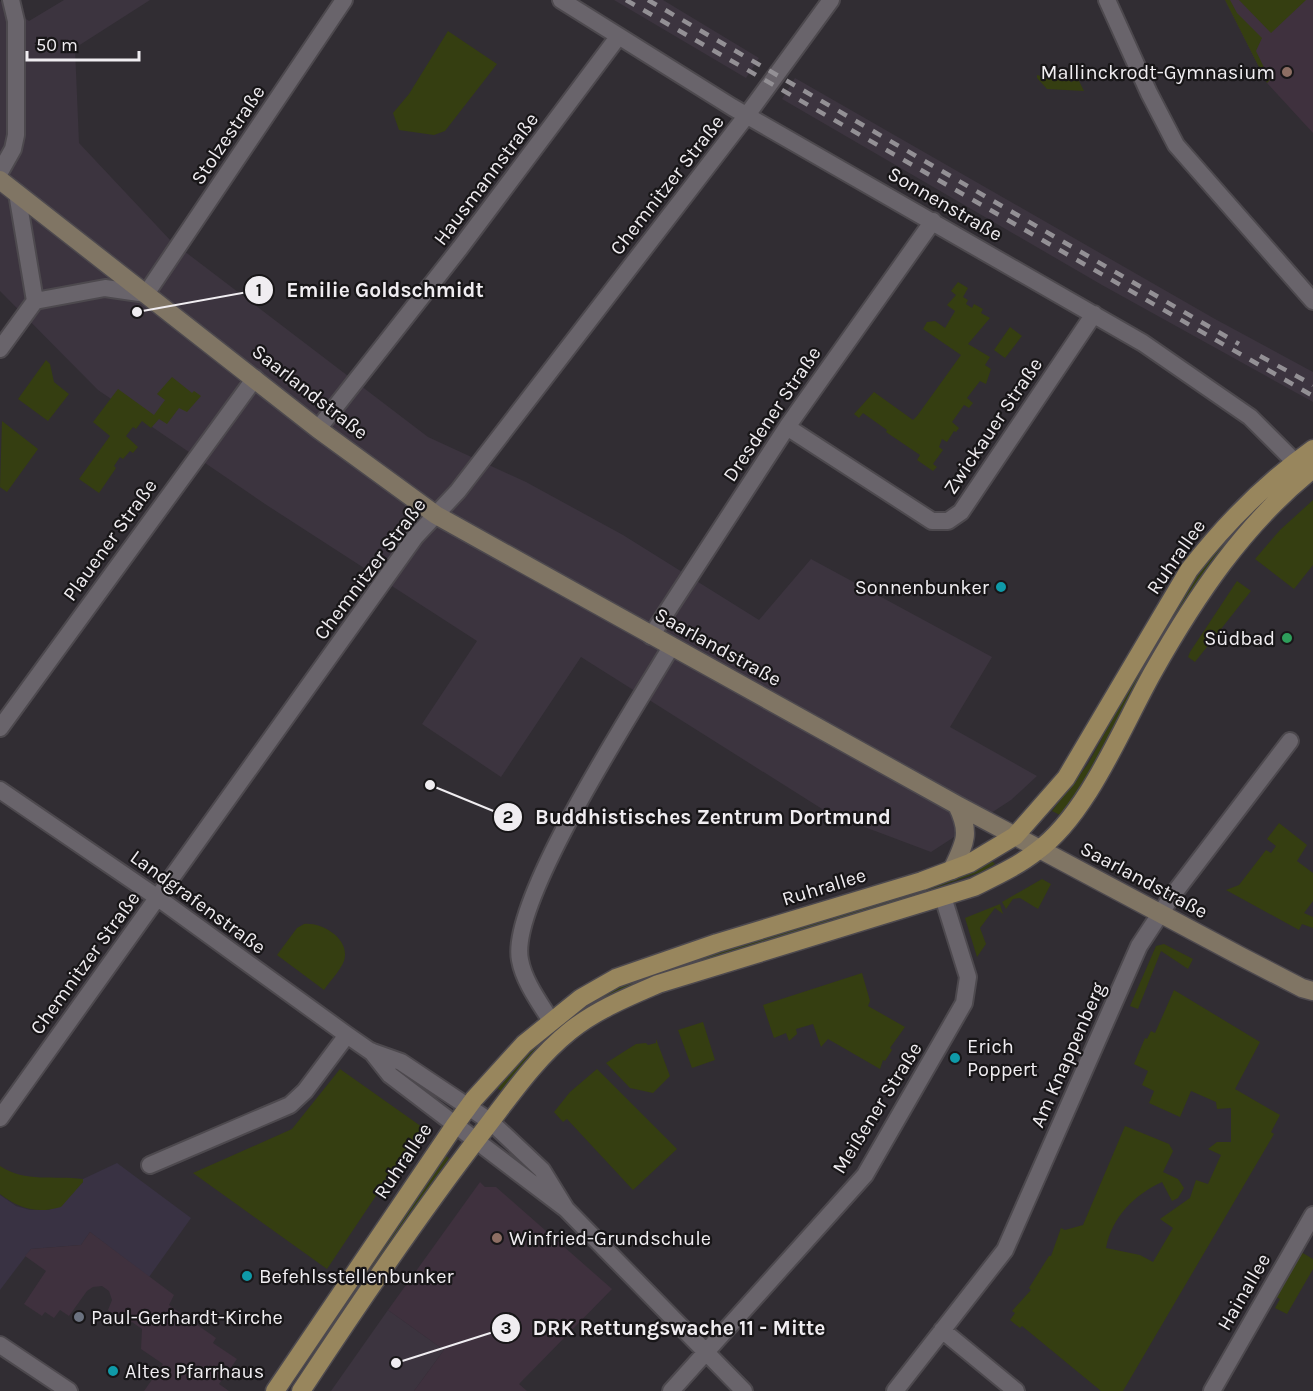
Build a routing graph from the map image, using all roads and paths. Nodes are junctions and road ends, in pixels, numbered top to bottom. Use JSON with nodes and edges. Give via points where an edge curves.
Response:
{"nodes":[{"id":1,"x":11,"y":0,"type":"edge"},
{"id":2,"x":344,"y":0,"type":"edge"},
{"id":3,"x":561,"y":0,"type":"edge"},
{"id":4,"x":831,"y":0,"type":"edge"},
{"id":5,"x":1107,"y":0,"type":"edge"},
{"id":6,"x":618,"y":38,"type":"junction"},
{"id":7,"x":747,"y":115,"type":"junction"},
{"id":8,"x":0,"y":171,"type":"edge"},
{"id":9,"x":0,"y":180,"type":"edge"},
{"id":10,"x":17,"y":193,"type":"junction"},
{"id":11,"x":933,"y":220,"type":"junction"},
{"id":12,"x":146,"y":294,"type":"junction"},
{"id":13,"x":35,"y":301,"type":"junction"},
{"id":14,"x":1313,"y":301,"type":"edge"},
{"id":15,"x":1094,"y":314,"type":"junction"},
{"id":16,"x":0,"y":349,"type":"edge"},
{"id":17,"x":255,"y":378,"type":"junction"},
{"id":18,"x":787,"y":427,"type":"junction"},
{"id":19,"x":318,"y":429,"type":"junction"},
{"id":20,"x":1313,"y":449,"type":"edge"},
{"id":21,"x":1295,"y":462,"type":"junction"},
{"id":22,"x":1313,"y":469,"type":"edge"},
{"id":23,"x":436,"y":515,"type":"junction"},
{"id":24,"x":651,"y":636,"type":"junction"},
{"id":25,"x":671,"y":647,"type":"junction"},
{"id":26,"x":0,"y":728,"type":"edge"},
{"id":27,"x":1290,"y":741,"type":"dead end"},
{"id":28,"x":0,"y":790,"type":"edge"},
{"id":29,"x":957,"y":805,"type":"junction"},
{"id":30,"x":1015,"y":836,"type":"junction"},
{"id":31,"x":1039,"y":850,"type":"junction"},
{"id":32,"x":952,"y":870,"type":"junction"},
{"id":33,"x":943,"y":897,"type":"junction"},
{"id":34,"x":158,"y":898,"type":"junction"},
{"id":35,"x":1160,"y":914,"type":"junction"},
{"id":36,"x":1309,"y":992,"type":"edge"},
{"id":37,"x":551,"y":1021,"type":"junction"},
{"id":38,"x":346,"y":1035,"type":"junction"},
{"id":39,"x":370,"y":1051,"type":"junction"},
{"id":40,"x":469,"y":1106,"type":"junction"},
{"id":41,"x":0,"y":1118,"type":"edge"},
{"id":42,"x":491,"y":1122,"type":"junction"},
{"id":43,"x":455,"y":1125,"type":"junction"},
{"id":44,"x":476,"y":1142,"type":"junction"},
{"id":45,"x":150,"y":1166,"type":"dead end"},
{"id":46,"x":566,"y":1209,"type":"junction"},
{"id":47,"x":1313,"y":1215,"type":"edge"},
{"id":48,"x":316,"y":1329,"type":"junction"},
{"id":49,"x":942,"y":1330,"type":"junction"},
{"id":50,"x":334,"y":1342,"type":"junction"},
{"id":51,"x":0,"y":1344,"type":"edge"},
{"id":52,"x":706,"y":1351,"type":"junction"},
{"id":53,"x":69,"y":1391,"type":"edge"},
{"id":54,"x":275,"y":1391,"type":"edge"},
{"id":55,"x":301,"y":1391,"type":"edge"},
{"id":56,"x":671,"y":1391,"type":"edge"},
{"id":57,"x":744,"y":1391,"type":"edge"},
{"id":58,"x":894,"y":1391,"type":"edge"},
{"id":59,"x":1016,"y":1391,"type":"edge"},
{"id":60,"x":1212,"y":1391,"type":"edge"}],
"edges":[{"from":1,"to":8,"type":"street","via":[[16,21],[16,135]]},
{"from":2,"to":12,"type":"street","name":"Stolzestraße"},
{"from":3,"to":6,"type":"street","name":"Sonnenstraße"},
{"from":4,"to":7,"type":"street","name":"Chemnitzer Straße"},
{"from":5,"to":14,"type":"street","via":[[1176,145]]},
{"from":6,"to":7,"type":"street","name":"Sonnenstraße"},
{"from":6,"to":19,"type":"street","name":"Hausmannstraße"},
{"from":7,"to":11,"type":"street","name":"Sonnenstraße"},
{"from":7,"to":23,"type":"street","name":"Chemnitzer Straße"},
{"from":9,"to":10,"type":"street","name":"Saarlandstraße"},
{"from":10,"to":12,"type":"street","name":"Saarlandstraße"},
{"from":10,"to":13,"type":"street"},
{"from":11,"to":15,"type":"street","name":"Sonnenstraße"},
{"from":11,"to":18,"type":"street","name":"Dresdener Straße"},
{"from":12,"to":13,"type":"street","name":"Saarlandstraße","via":[[105,288]]},
{"from":12,"to":17,"type":"street","name":"Saarlandstraße"},
{"from":13,"to":16,"type":"street"},
{"from":15,"to":18,"type":"street","name":"Zwickauer Straße","via":[[962,512],[948,521],[932,521]]},
{"from":15,"to":21,"type":"street","name":"Sonnenstraße","via":[[1250,417]]},
{"from":17,"to":19,"type":"street","name":"Saarlandstraße"},
{"from":17,"to":26,"type":"street","name":"Plauener Straße"},
{"from":18,"to":24,"type":"street","name":"Dresdener Straße"},
{"from":19,"to":23,"type":"street","name":"Saarlandstraße"},
{"from":20,"to":21,"type":"main road","name":"Ruhrallee"},
{"from":21,"to":30,"type":"main road","name":"Ruhrallee","via":[[1243,507],[1189,570],[1066,778]]},
{"from":22,"to":31,"type":"main road","name":"Ruhrallee","via":[[1265,513],[1200,592],[1089,791]]},
{"from":23,"to":24,"type":"street","name":"Saarlandstraße"},
{"from":23,"to":34,"type":"street","name":"Chemnitzer Straße","via":[[416,537]]},
{"from":24,"to":25,"type":"street","name":"Saarlandstraße"},
{"from":25,"to":29,"type":"street","name":"Saarlandstraße"},
{"from":25,"to":37,"type":"street","via":[[562,830],[531,901],[520,938],[519,960]]},
{"from":27,"to":35,"type":"street","name":"Am Knappenberg"},
{"from":28,"to":34,"type":"street","name":"Landgrafenstraße"},
{"from":29,"to":30,"type":"street","name":"Saarlandstraße"},
{"from":29,"to":32,"type":"street","via":[[965,821],[966,835]]},
{"from":30,"to":31,"type":"street","name":"Saarlandstraße"},
{"from":30,"to":32,"type":"main road","name":"Ruhrallee"},
{"from":31,"to":33,"type":"main road","name":"Ruhrallee","via":[[1000,874]]},
{"from":31,"to":35,"type":"street","name":"Saarlandstraße"},
{"from":32,"to":37,"type":"main road","name":"Ruhrallee","via":[[616,978]]},
{"from":33,"to":42,"type":"main road","name":"Ruhrallee","via":[[704,969],[616,1002],[576,1027],[538,1061]]},
{"from":33,"to":52,"type":"street","name":"Meißener Straße","via":[[968,977],[964,1003],[866,1174]]},
{"from":34,"to":38,"type":"street","name":"Landgrafenstraße"},
{"from":34,"to":41,"type":"street","name":"Chemnitzer Straße"},
{"from":35,"to":36,"type":"street","name":"Saarlandstraße"},
{"from":35,"to":49,"type":"street","name":"Am Knappenberg","via":[[1139,946],[1005,1250]]},
{"from":37,"to":40,"type":"main road","name":"Ruhrallee","via":[[524,1044]]},
{"from":38,"to":39,"type":"street","name":"Landgrafenstraße"},
{"from":38,"to":45,"type":"street","via":[[290,1105]]},
{"from":39,"to":40,"type":"street","name":"Landgrafenstraße","via":[[401,1062]]},
{"from":39,"to":43,"type":"street","name":"Landgrafenstraße","via":[[390,1075]]},
{"from":40,"to":42,"type":"street","name":"Landgrafenstraße"},
{"from":40,"to":43,"type":"main road","name":"Ruhrallee"},
{"from":42,"to":44,"type":"main road","name":"Ruhrallee"},
{"from":42,"to":46,"type":"street","name":"Landgrafenstraße","via":[[542,1170]]},
{"from":43,"to":44,"type":"street","name":"Landgrafenstraße"},
{"from":43,"to":48,"type":"main road","name":"Ruhrallee"},
{"from":44,"to":46,"type":"street","name":"Landgrafenstraße"},
{"from":44,"to":50,"type":"main road","name":"Ruhrallee","via":[[398,1245]]},
{"from":46,"to":52,"type":"street","name":"Landgrafenstraße"},
{"from":47,"to":60,"type":"street","name":"Hainallee"},
{"from":48,"to":50,"type":"main road"},
{"from":48,"to":54,"type":"main road","name":"Ruhrallee"},
{"from":49,"to":58,"type":"street","name":"Am Knappenberg"},
{"from":49,"to":59,"type":"street"},
{"from":50,"to":55,"type":"main road","name":"Ruhrallee"},
{"from":51,"to":53,"type":"street"},
{"from":52,"to":56,"type":"street","name":"Meißener Straße"},
{"from":52,"to":57,"type":"street","name":"Landgrafenstraße"}]}
